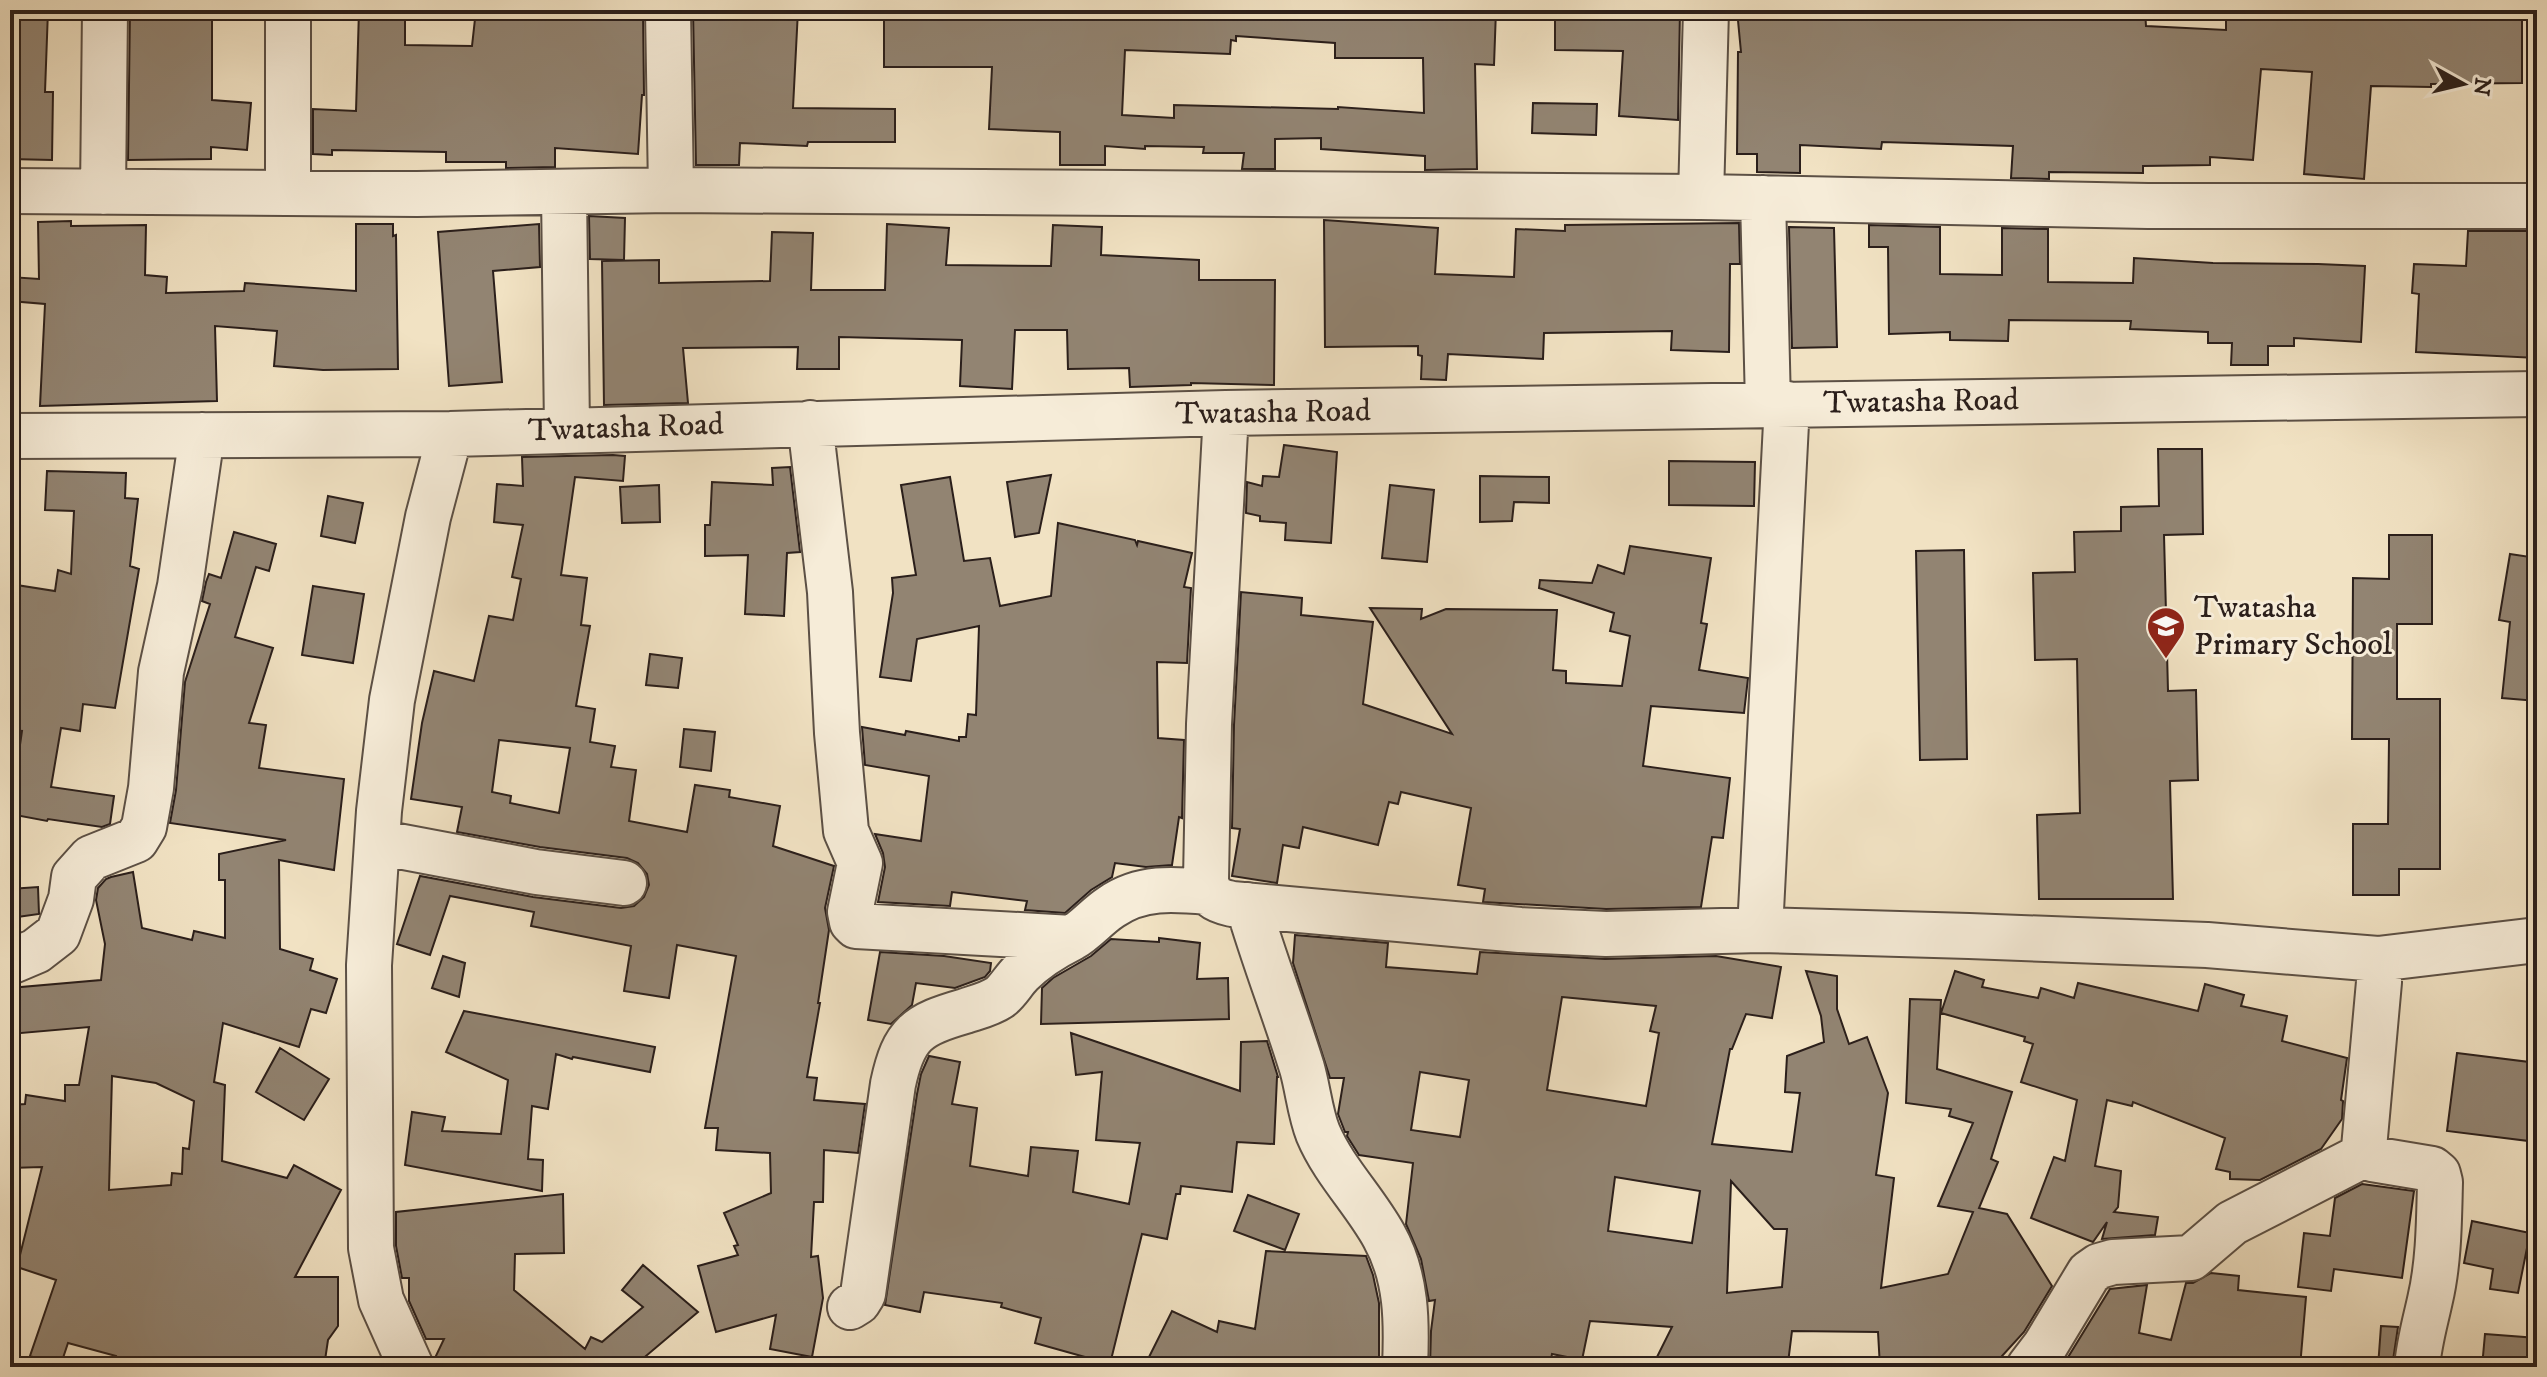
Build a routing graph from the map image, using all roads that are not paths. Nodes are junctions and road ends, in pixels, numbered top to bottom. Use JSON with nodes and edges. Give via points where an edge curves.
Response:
{"nodes":[{"id":1,"x":105,"y":10,"type":"edge"},
{"id":2,"x":288,"y":10,"type":"edge"},
{"id":3,"x":668,"y":10,"type":"edge"},
{"id":4,"x":1706,"y":10,"type":"edge"},
{"id":5,"x":671,"y":190,"type":"junction"},
{"id":6,"x":10,"y":191,"type":"edge"},
{"id":7,"x":103,"y":192,"type":"junction"},
{"id":8,"x":288,"y":193,"type":"junction"},
{"id":9,"x":564,"y":193,"type":"junction"},
{"id":10,"x":1701,"y":197,"type":"junction"},
{"id":11,"x":1763,"y":198,"type":"junction"},
{"id":12,"x":2537,"y":206,"type":"edge"},
{"id":13,"x":2537,"y":394,"type":"edge"},
{"id":14,"x":1778,"y":404,"type":"junction"},
{"id":15,"x":1226,"y":413,"type":"junction"},
{"id":16,"x":810,"y":423,"type":"junction"},
{"id":17,"x":567,"y":429,"type":"junction"},
{"id":18,"x":450,"y":434,"type":"junction"},
{"id":19,"x":202,"y":435,"type":"junction"},
{"id":20,"x":10,"y":436,"type":"edge"},
{"id":21,"x":377,"y":842,"type":"junction"},
{"id":22,"x":624,"y":883,"type":"dead end"},
{"id":23,"x":1228,"y":899,"type":"junction"},
{"id":24,"x":1760,"y":930,"type":"junction"},
{"id":25,"x":1072,"y":938,"type":"junction"},
{"id":26,"x":2537,"y":940,"type":"edge"},
{"id":27,"x":2378,"y":959,"type":"junction"},
{"id":28,"x":10,"y":962,"type":"edge"},
{"id":29,"x":2366,"y":1154,"type":"junction"},
{"id":30,"x":850,"y":1307,"type":"dead end"},
{"id":31,"x":411,"y":1367,"type":"edge"},
{"id":32,"x":1405,"y":1367,"type":"edge"},
{"id":33,"x":2029,"y":1367,"type":"edge"},
{"id":34,"x":2417,"y":1367,"type":"edge"}],
"edges":[{"from":1,"to":7,"type":"street"},
{"from":2,"to":8,"type":"street"},
{"from":3,"to":5,"type":"street"},
{"from":4,"to":10,"type":"street"},
{"from":5,"to":9,"type":"street"},
{"from":5,"to":10,"type":"street"},
{"from":6,"to":7,"type":"street"},
{"from":7,"to":8,"type":"street"},
{"from":8,"to":9,"type":"street"},
{"from":9,"to":17,"type":"street"},
{"from":10,"to":11,"type":"street"},
{"from":11,"to":12,"type":"street","via":[[2148,206]]},
{"from":11,"to":14,"type":"street"},
{"from":13,"to":14,"type":"street","name":"Twatasha Road"},
{"from":14,"to":15,"type":"street","name":"Twatasha Road"},
{"from":14,"to":24,"type":"street"},
{"from":15,"to":16,"type":"street","name":"Twatasha Road"},
{"from":15,"to":23,"type":"street","via":[[1206,880]]},
{"from":16,"to":17,"type":"street","name":"Twatasha Road"},
{"from":16,"to":25,"type":"street","via":[[830,592],[846,831],[860,863],[852,922]]},
{"from":17,"to":18,"type":"street","name":"Twatasha Road"},
{"from":18,"to":19,"type":"street","name":"Twatasha Road"},
{"from":18,"to":21,"type":"street","via":[[392,700]]},
{"from":19,"to":20,"type":"street","name":"Twatasha Road"},
{"from":19,"to":28,"type":"street","via":[[180,586],[161,672],[144,827],[136,840],[91,858],[74,877],[58,934]]},
{"from":21,"to":22,"type":"street"},
{"from":21,"to":31,"type":"street","via":[[369,965],[371,1248],[381,1300]]},
{"from":23,"to":24,"type":"street","via":[[1520,930]]},
{"from":23,"to":25,"type":"street","via":[[1162,888],[1137,894],[1114,904]]},
{"from":23,"to":32,"type":"street","via":[[1267,970],[1328,1156],[1394,1256],[1407,1318]]},
{"from":24,"to":27,"type":"street","via":[[2207,945]]},
{"from":25,"to":30,"type":"street","via":[[1045,951],[1003,996],[919,1027],[906,1043],[893,1084],[863,1294]]},
{"from":26,"to":27,"type":"street"},
{"from":27,"to":29,"type":"street"},
{"from":29,"to":33,"type":"street","via":[[2232,1223],[2191,1258],[2099,1266],[2089,1273]]},
{"from":29,"to":34,"type":"street","via":[[2432,1169],[2440,1182],[2431,1299]]}]}
